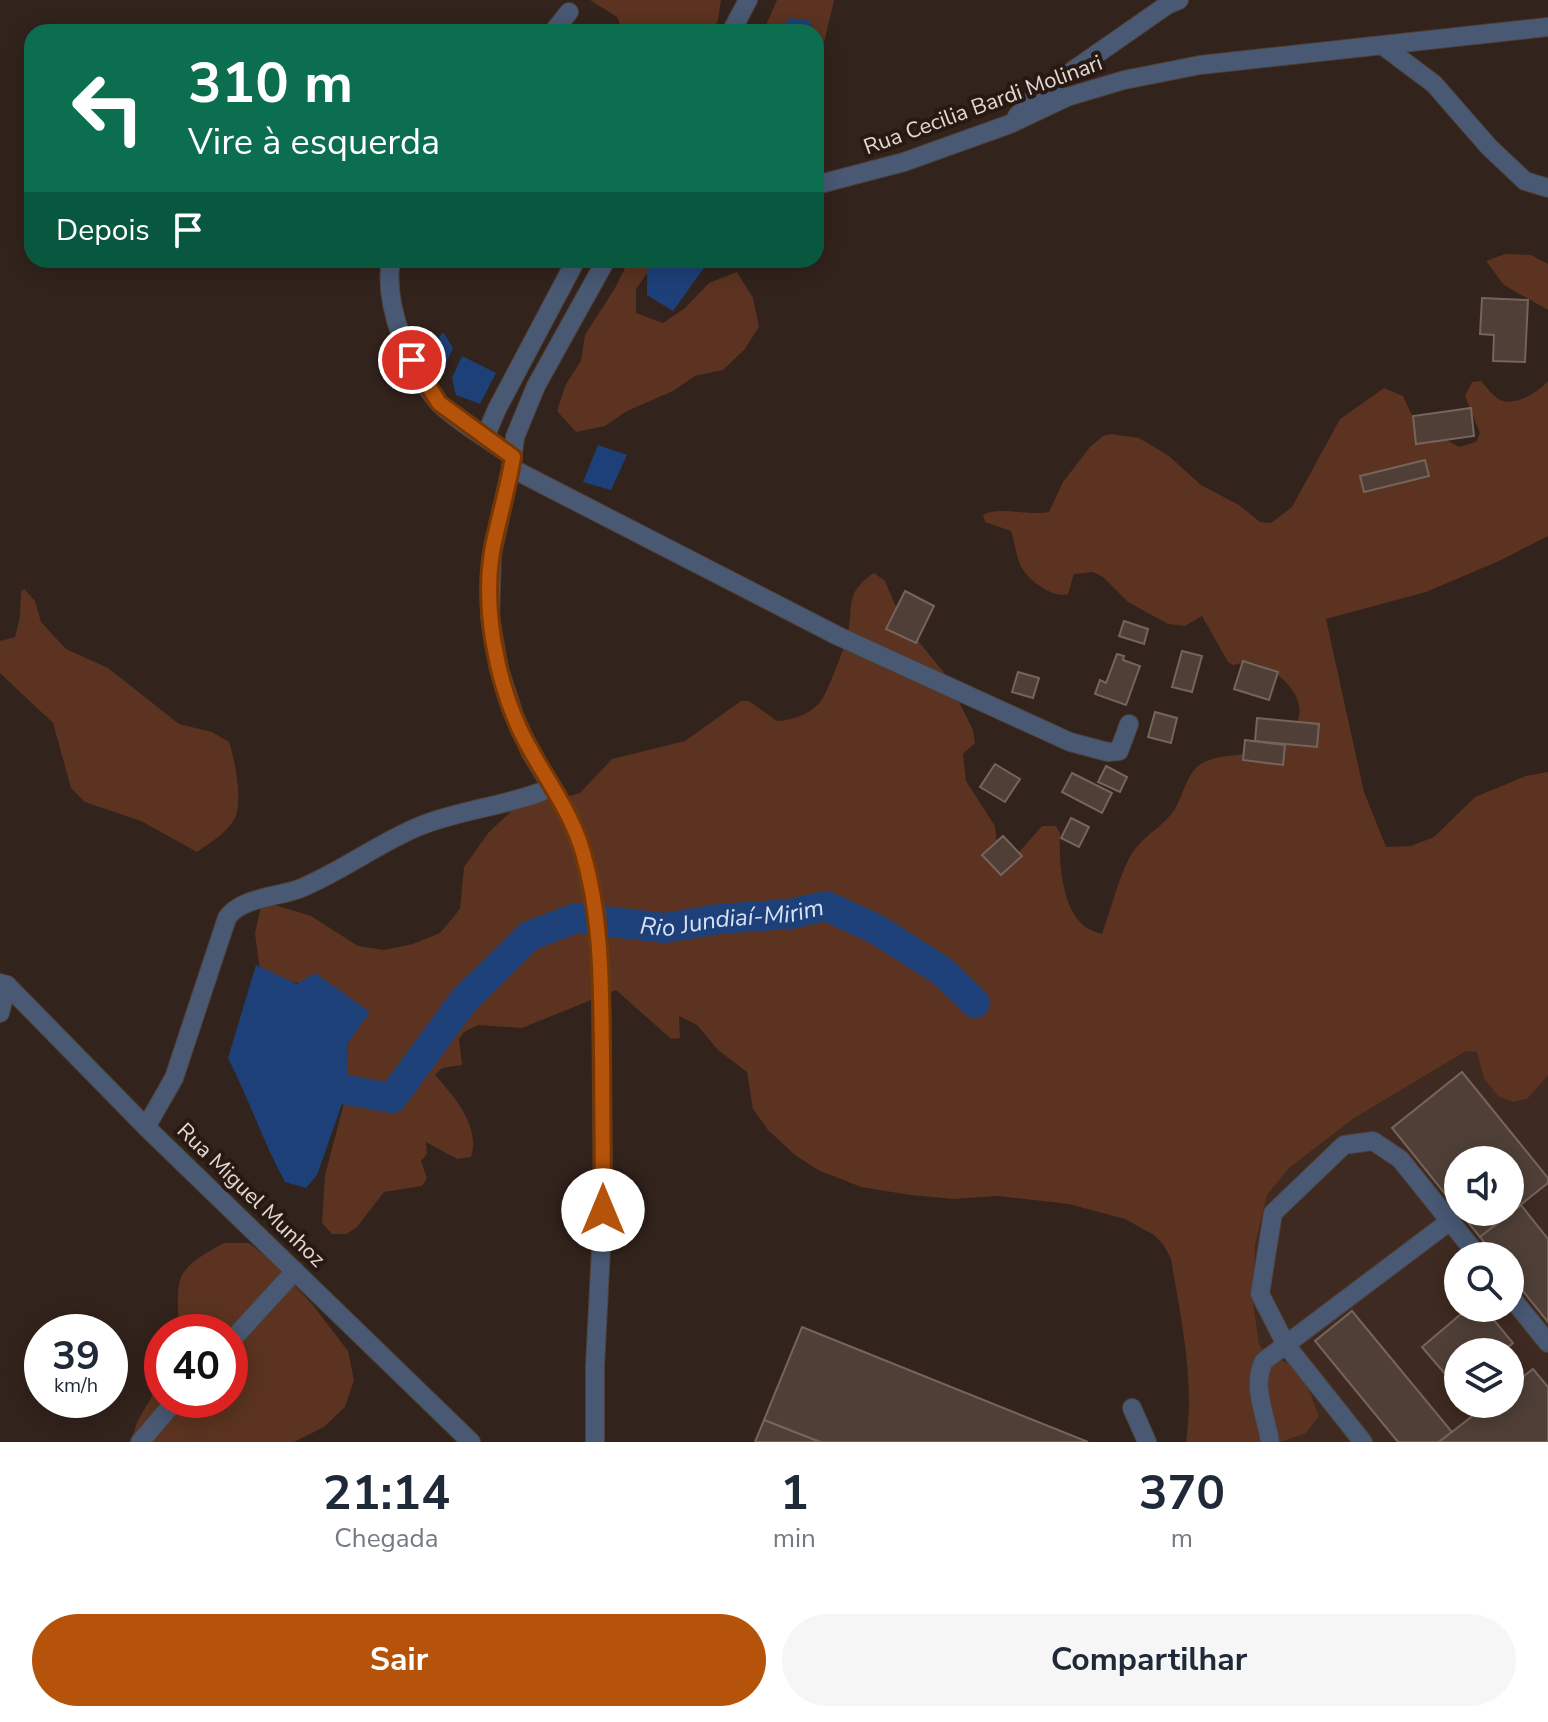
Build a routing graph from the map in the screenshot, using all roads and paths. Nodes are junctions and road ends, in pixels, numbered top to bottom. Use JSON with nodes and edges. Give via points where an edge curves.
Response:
{"nodes":[{"id":1,"x":748,"y":0,"type":"edge"},
{"id":2,"x":1179,"y":0,"type":"edge"},
{"id":3,"x":569,"y":12,"type":"dead end"},
{"id":4,"x":559,"y":24,"type":"edge"},
{"id":5,"x":735,"y":24,"type":"edge"},
{"id":6,"x":1548,"y":27,"type":"edge"},
{"id":7,"x":1382,"y":45,"type":"junction"},
{"id":8,"x":1010,"y":124,"type":"junction"},
{"id":9,"x":824,"y":183,"type":"edge"},
{"id":10,"x":1548,"y":188,"type":"edge"},
{"id":11,"x":389,"y":268,"type":"edge"},
{"id":12,"x":572,"y":268,"type":"edge"},
{"id":13,"x":602,"y":268,"type":"edge"},
{"id":14,"x":485,"y":437,"type":"junction"},
{"id":15,"x":512,"y":462,"type":"junction"},
{"id":16,"x":1129,"y":724,"type":"dead end"},
{"id":17,"x":551,"y":788,"type":"junction"},
{"id":18,"x":3,"y":984,"type":"edge"},
{"id":19,"x":0,"y":1013,"type":"edge"},
{"id":20,"x":146,"y":1127,"type":"junction"},
{"id":21,"x":1444,"y":1214,"type":"edge"},
{"id":22,"x":1444,"y":1226,"type":"edge"},
{"id":23,"x":1454,"y":1226,"type":"edge"},
{"id":24,"x":1467,"y":1242,"type":"edge"},
{"id":25,"x":295,"y":1271,"type":"junction"},
{"id":26,"x":1524,"y":1313,"type":"edge"},
{"id":27,"x":248,"y":1322,"type":"edge"},
{"id":28,"x":1548,"y":1343,"type":"edge"},
{"id":29,"x":1286,"y":1345,"type":"junction"},
{"id":30,"x":1132,"y":1408,"type":"dead end"},
{"id":31,"x":161,"y":1418,"type":"edge"},
{"id":32,"x":140,"y":1442,"type":"edge"},
{"id":33,"x":471,"y":1442,"type":"edge"},
{"id":34,"x":595,"y":1442,"type":"edge"},
{"id":35,"x":1147,"y":1442,"type":"edge"},
{"id":36,"x":1270,"y":1442,"type":"edge"},
{"id":37,"x":1363,"y":1442,"type":"edge"}],
"edges":[{"from":1,"to":5,"type":"street"},
{"from":2,"to":8,"type":"street","via":[[1035,97]]},
{"from":3,"to":4,"type":"street"},
{"from":6,"to":7,"type":"street","name":"Rua Cecilia Bardi Molinari"},
{"from":7,"to":8,"type":"street","name":"Rua Cecilia Bardi Molinari","via":[[1200,65],[1124,80],[1067,97]]},
{"from":7,"to":10,"type":"street","via":[[1434,84],[1525,181]]},
{"from":8,"to":9,"type":"street","name":"Rua Cecilia Bardi Molinari","via":[[904,162]]},
{"from":11,"to":14,"type":"street","via":[[395,317],[412,360],[439,403]]},
{"from":12,"to":14,"type":"street"},
{"from":13,"to":15,"type":"street","via":[[536,386],[515,437]]},
{"from":14,"to":15,"type":"street"},
{"from":15,"to":16,"type":"street","via":[[838,636],[1070,742],[1119,751]]},
{"from":15,"to":17,"type":"street","via":[[492,554],[490,617],[515,718]]},
{"from":17,"to":20,"type":"street","via":[[420,826],[299,888],[233,909],[174,1078]]},
{"from":17,"to":34,"type":"street","via":[[569,815],[583,853],[596,911],[601,976],[603,1210]]},
{"from":18,"to":19,"type":"street"},
{"from":18,"to":20,"type":"street","name":"Rua Miguel Munhoz"},
{"from":20,"to":25,"type":"street","name":"Rua Miguel Munhoz"},
{"from":21,"to":29,"type":"street","via":[[1400,1159],[1373,1141],[1344,1145],[1273,1213],[1260,1294]]},
{"from":22,"to":29,"type":"street"},
{"from":23,"to":24,"type":"street"},
{"from":25,"to":27,"type":"street"},
{"from":25,"to":33,"type":"street","name":"Rua Miguel Munhoz"},
{"from":26,"to":28,"type":"street"},
{"from":29,"to":36,"type":"street","via":[[1258,1371]]},
{"from":29,"to":37,"type":"street"},
{"from":30,"to":35,"type":"street"},
{"from":31,"to":32,"type":"street"}]}
